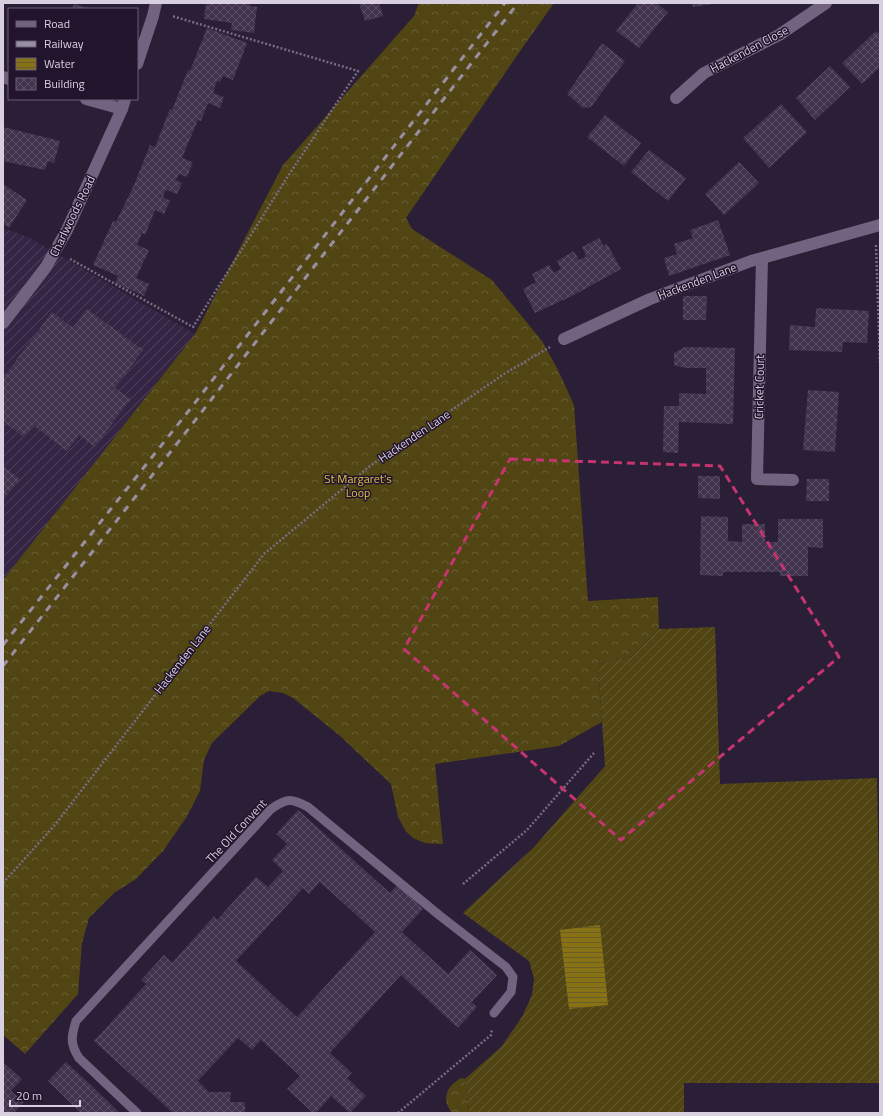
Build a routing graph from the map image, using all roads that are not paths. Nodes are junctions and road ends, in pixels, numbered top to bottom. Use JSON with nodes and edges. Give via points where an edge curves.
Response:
{"nodes":[{"id":1,"x":826,"y":3,"type":"edge"},
{"id":2,"x":155,"y":7,"type":"edge"},
{"id":3,"x":138,"y":61,"type":"edge"},
{"id":4,"x":676,"y":98,"type":"dead end"},
{"id":5,"x":94,"y":100,"type":"edge"},
{"id":6,"x":124,"y":104,"type":"edge"},
{"id":7,"x":878,"y":226,"type":"edge"},
{"id":8,"x":762,"y":258,"type":"junction"},
{"id":9,"x":3,"y":323,"type":"edge"},
{"id":10,"x":564,"y":339,"type":"road end"},
{"id":11,"x":793,"y":480,"type":"dead end"},
{"id":12,"x":494,"y":1013,"type":"road end"},
{"id":13,"x":137,"y":1113,"type":"edge"}],
"edges":[{"from":1,"to":4,"type":"street","name":"Hackenden Close","via":[[779,35],[704,73]]},
{"from":2,"to":3,"type":"street"},
{"from":5,"to":6,"type":"street"},
{"from":6,"to":9,"type":"street","name":"Charlwoods Road","via":[[46,268]]},
{"from":7,"to":8,"type":"street","name":"Hackenden Lane"},
{"from":8,"to":10,"type":"street","name":"Hackenden Lane","via":[[650,299]]},
{"from":8,"to":11,"type":"street","name":"Cricket Court","via":[[757,480]]},
{"from":12,"to":13,"type":"lane","name":"The Old Convent","via":[[512,992],[513,977],[506,967],[308,807],[296,801],[283,801],[271,809],[76,1021],[72,1034],[73,1048],[79,1058]]}]}
